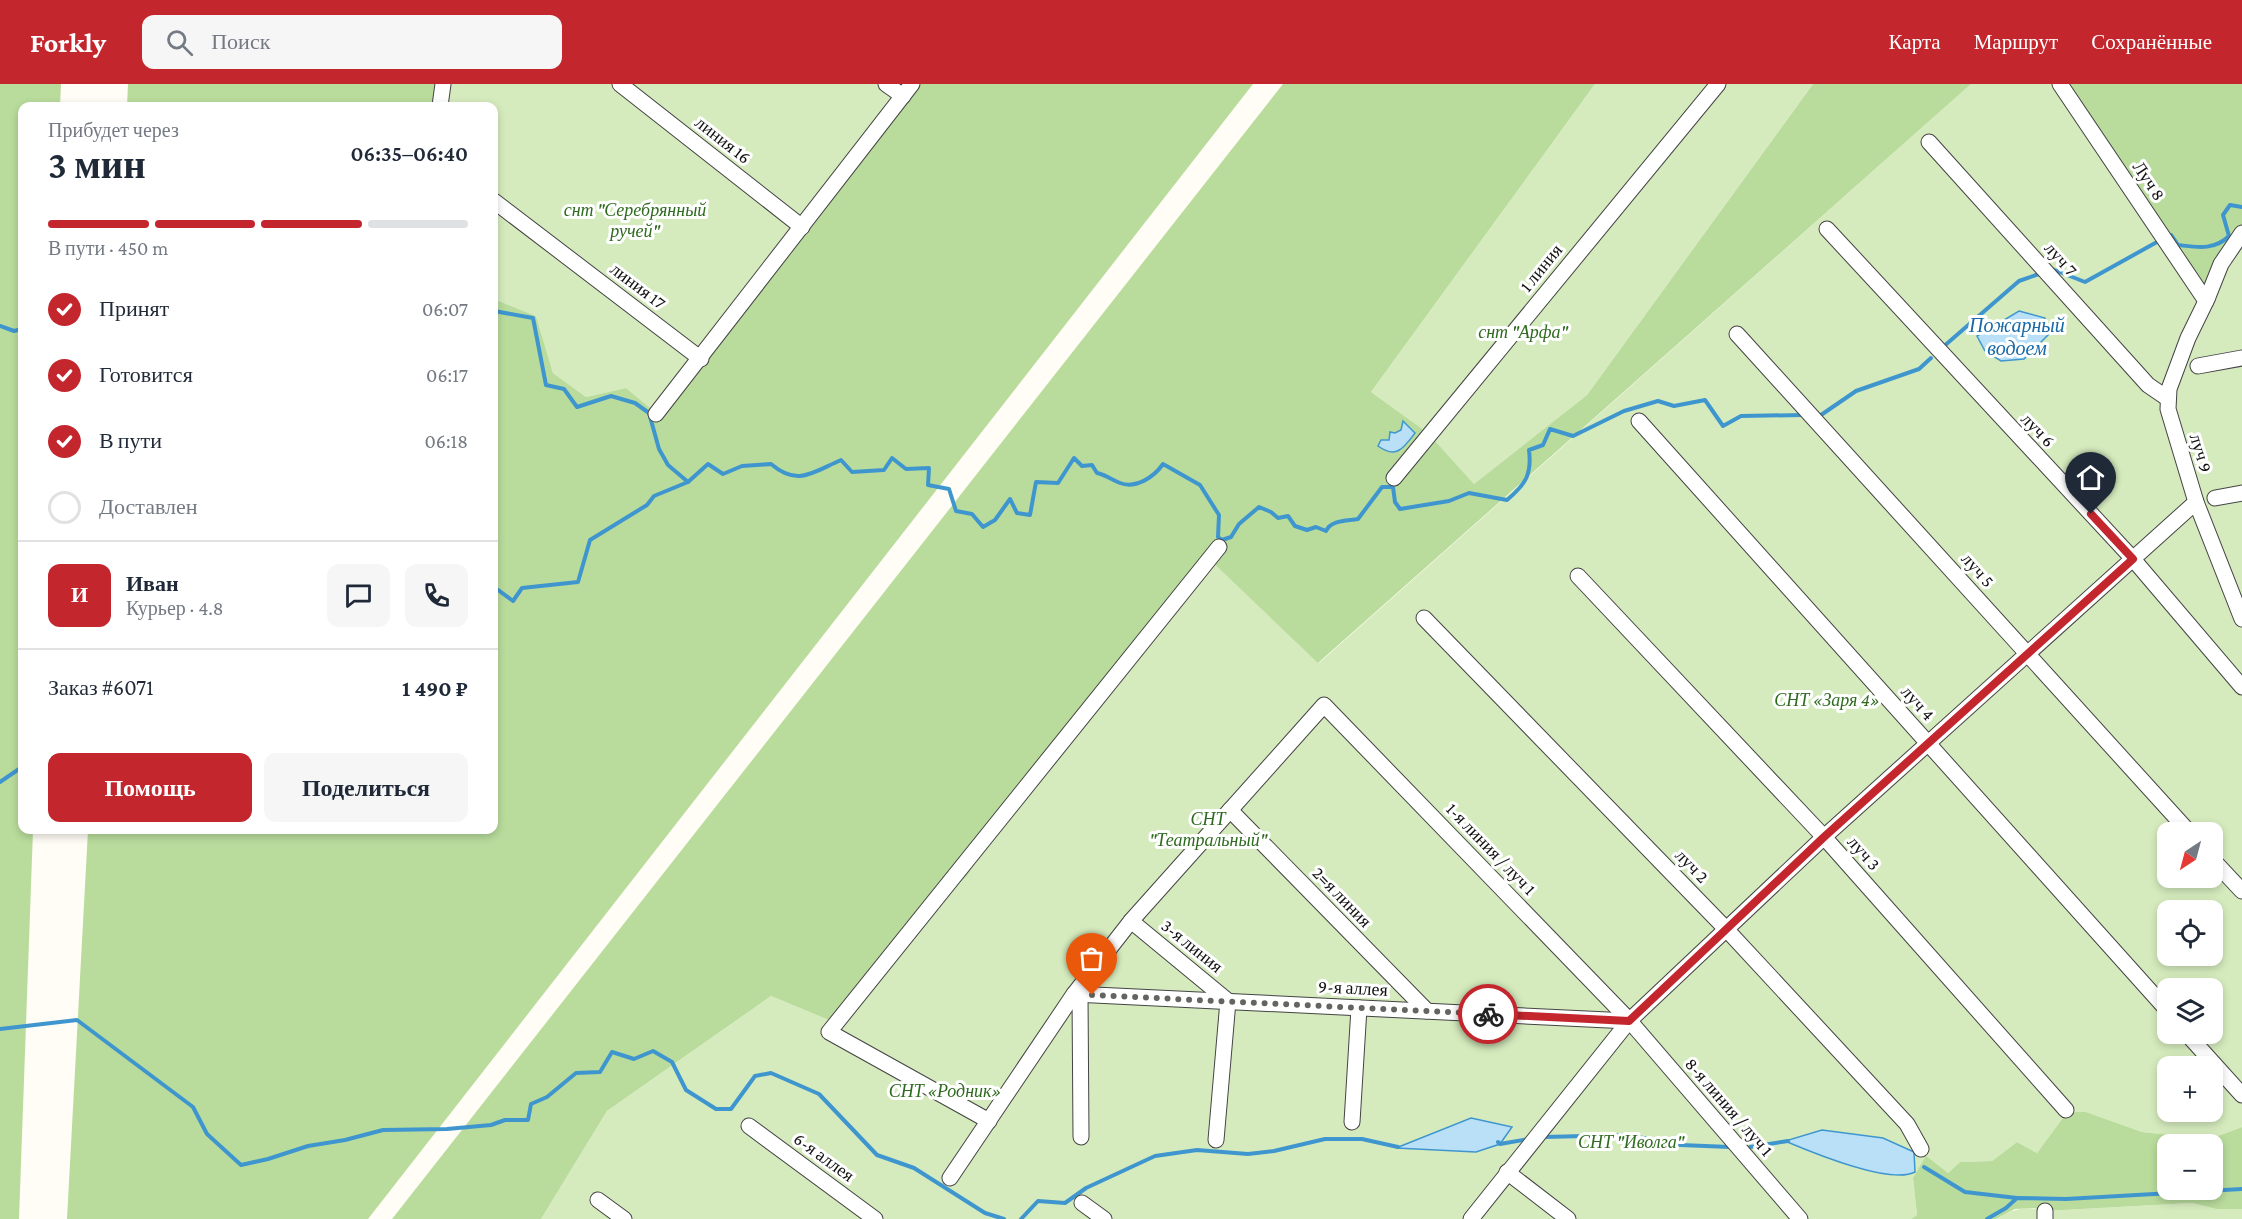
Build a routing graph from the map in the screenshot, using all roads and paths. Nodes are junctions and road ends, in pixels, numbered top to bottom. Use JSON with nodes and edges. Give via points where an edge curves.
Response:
{"nodes":[{"id":1,"x":443,"y":84,"type":"edge"},
{"id":2,"x":620,"y":84,"type":"edge"},
{"id":3,"x":886,"y":84,"type":"edge"},
{"id":4,"x":1718,"y":84,"type":"edge"},
{"id":5,"x":2060,"y":84,"type":"edge"},
{"id":6,"x":908,"y":90,"type":"edge"},
{"id":7,"x":441,"y":102,"type":"edge"},
{"id":8,"x":1929,"y":142,"type":"dead end"},
{"id":9,"x":498,"y":204,"type":"edge"},
{"id":10,"x":802,"y":227,"type":"junction"},
{"id":11,"x":1827,"y":229,"type":"dead end"},
{"id":12,"x":2242,"y":233,"type":"edge"},
{"id":13,"x":2208,"y":297,"type":"junction"},
{"id":14,"x":1737,"y":334,"type":"dead end"},
{"id":15,"x":2242,"y":358,"type":"edge"},
{"id":16,"x":701,"y":359,"type":"junction"},
{"id":17,"x":2198,"y":366,"type":"dead end"},
{"id":18,"x":2167,"y":398,"type":"junction"},
{"id":19,"x":656,"y":414,"type":"dead end"},
{"id":20,"x":1639,"y":421,"type":"dead end"},
{"id":21,"x":1394,"y":478,"type":"dead end"},
{"id":22,"x":2242,"y":493,"type":"edge"},
{"id":23,"x":2215,"y":498,"type":"dead end"},
{"id":24,"x":2196,"y":502,"type":"junction"},
{"id":25,"x":1219,"y":547,"type":"dead end"},
{"id":26,"x":2133,"y":559,"type":"junction"},
{"id":27,"x":1578,"y":576,"type":"dead end"},
{"id":28,"x":1424,"y":618,"type":"dead end"},
{"id":29,"x":2242,"y":619,"type":"edge"},
{"id":30,"x":2027,"y":652,"type":"junction"},
{"id":31,"x":2242,"y":687,"type":"edge"},
{"id":32,"x":1928,"y":743,"type":"junction"},
{"id":33,"x":1230,"y":810,"type":"junction"},
{"id":34,"x":2180,"y":822,"type":"edge"},
{"id":35,"x":1824,"y":837,"type":"junction"},
{"id":36,"x":2223,"y":870,"type":"edge"},
{"id":37,"x":2242,"y":891,"type":"edge"},
{"id":38,"x":1131,"y":921,"type":"junction"},
{"id":39,"x":1727,"y":930,"type":"junction"},
{"id":40,"x":1077,"y":994,"type":"junction"},
{"id":41,"x":2157,"y":999,"type":"edge"},
{"id":42,"x":1228,"y":1001,"type":"junction"},
{"id":43,"x":1359,"y":1008,"type":"junction"},
{"id":44,"x":1427,"y":1011,"type":"junction"},
{"id":45,"x":1629,"y":1021,"type":"junction"},
{"id":46,"x":2196,"y":1044,"type":"edge"},
{"id":47,"x":2242,"y":1095,"type":"edge"},
{"id":48,"x":2066,"y":1110,"type":"dead end"},
{"id":49,"x":989,"y":1121,"type":"junction"},
{"id":50,"x":1352,"y":1122,"type":"dead end"},
{"id":51,"x":749,"y":1126,"type":"dead end"},
{"id":52,"x":1081,"y":1137,"type":"dead end"},
{"id":53,"x":1216,"y":1140,"type":"dead end"},
{"id":54,"x":1921,"y":1149,"type":"dead end"},
{"id":55,"x":1507,"y":1172,"type":"junction"},
{"id":56,"x":950,"y":1178,"type":"dead end"},
{"id":57,"x":598,"y":1200,"type":"dead end"},
{"id":58,"x":1083,"y":1203,"type":"dead end"},
{"id":59,"x":624,"y":1219,"type":"edge"},
{"id":60,"x":875,"y":1219,"type":"edge"},
{"id":61,"x":1104,"y":1219,"type":"edge"},
{"id":62,"x":1471,"y":1219,"type":"edge"},
{"id":63,"x":1568,"y":1219,"type":"edge"},
{"id":64,"x":1800,"y":1219,"type":"edge"}],
"edges":[{"from":1,"to":7,"type":"street"},
{"from":2,"to":10,"type":"street","name":"линия 16"},
{"from":3,"to":6,"type":"street"},
{"from":4,"to":21,"type":"street","name":"1 линия"},
{"from":5,"to":13,"type":"street","name":"Луч 8"},
{"from":6,"to":10,"type":"street"},
{"from":8,"to":18,"type":"street","name":"луч 7","via":[[2148,385]]},
{"from":9,"to":16,"type":"street","name":"линия 17"},
{"from":10,"to":16,"type":"street"},
{"from":11,"to":26,"type":"street","name":"луч 6"},
{"from":12,"to":13,"type":"street","via":[[2221,264]]},
{"from":13,"to":18,"type":"street","via":[[2188,338]]},
{"from":14,"to":30,"type":"street","name":"луч 5"},
{"from":15,"to":17,"type":"street"},
{"from":16,"to":19,"type":"street"},
{"from":18,"to":24,"type":"street","name":"луч 9"},
{"from":20,"to":32,"type":"street","name":"луч 4"},
{"from":22,"to":23,"type":"street"},
{"from":24,"to":26,"type":"street"},
{"from":24,"to":29,"type":"street","name":"луч 9"},
{"from":25,"to":49,"type":"street","via":[[829,1032]]},
{"from":26,"to":30,"type":"street"},
{"from":26,"to":31,"type":"street","name":"луч 6"},
{"from":27,"to":35,"type":"street","name":"луч 3"},
{"from":28,"to":39,"type":"street","name":"луч 2"},
{"from":30,"to":32,"type":"street"},
{"from":30,"to":34,"type":"street","name":"луч 5"},
{"from":32,"to":35,"type":"street"},
{"from":32,"to":41,"type":"street","name":"луч 4"},
{"from":33,"to":38,"type":"street"},
{"from":33,"to":44,"type":"street","name":"2=я линия"},
{"from":33,"to":45,"type":"street","name":"1-я линия / луч 1","via":[[1324,705]]},
{"from":35,"to":39,"type":"street"},
{"from":35,"to":48,"type":"street","name":"луч 3"},
{"from":36,"to":37,"type":"street"},
{"from":38,"to":40,"type":"street"},
{"from":38,"to":42,"type":"street","name":"3-я линия"},
{"from":39,"to":45,"type":"street"},
{"from":39,"to":54,"type":"street","name":"луч 2","via":[[1907,1124]]},
{"from":40,"to":42,"type":"street","name":"9-я аллея"},
{"from":40,"to":49,"type":"street"},
{"from":40,"to":52,"type":"street"},
{"from":42,"to":43,"type":"street","name":"9-я аллея"},
{"from":42,"to":53,"type":"street"},
{"from":43,"to":44,"type":"street","name":"9-я аллея"},
{"from":43,"to":50,"type":"street"},
{"from":44,"to":45,"type":"street","name":"9-я аллея"},
{"from":45,"to":55,"type":"street"},
{"from":45,"to":64,"type":"street","name":"8-я линия / луч 1"},
{"from":46,"to":47,"type":"street"},
{"from":49,"to":56,"type":"street"},
{"from":51,"to":60,"type":"street","name":"6-я аллея"},
{"from":55,"to":62,"type":"street"},
{"from":55,"to":63,"type":"street"},
{"from":57,"to":59,"type":"street"},
{"from":58,"to":61,"type":"street"}]}
